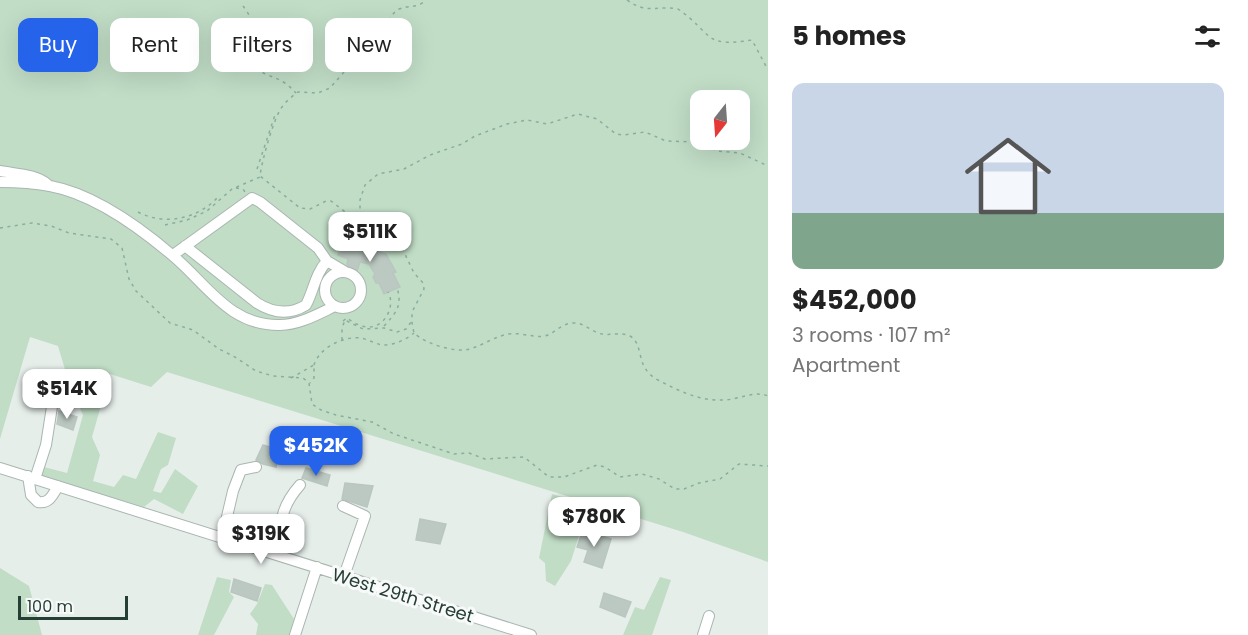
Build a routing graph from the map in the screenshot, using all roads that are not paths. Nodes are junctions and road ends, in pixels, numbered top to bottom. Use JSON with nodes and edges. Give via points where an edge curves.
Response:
{"nodes":[{"id":1,"x":0,"y":171,"type":"edge"},
{"id":2,"x":0,"y":182,"type":"edge"},
{"id":3,"x":50,"y":186,"type":"junction"},
{"id":4,"x":185,"y":246,"type":"junction"},
{"id":5,"x":173,"y":255,"type":"junction"},
{"id":6,"x":327,"y":261,"type":"junction"},
{"id":7,"x":344,"y":271,"type":"junction"},
{"id":8,"x":312,"y":294,"type":"junction"},
{"id":9,"x":326,"y":297,"type":"junction"},
{"id":10,"x":335,"y":306,"type":"junction"},
{"id":11,"x":59,"y":376,"type":"dead end"},
{"id":12,"x":256,"y":467,"type":"dead end"},
{"id":13,"x":0,"y":468,"type":"edge"},
{"id":14,"x":31,"y":478,"type":"junction"},
{"id":15,"x":300,"y":485,"type":"dead end"},
{"id":16,"x":58,"y":486,"type":"junction"},
{"id":17,"x":343,"y":506,"type":"dead end"},
{"id":18,"x":222,"y":538,"type":"junction"},
{"id":19,"x":280,"y":556,"type":"junction"},
{"id":20,"x":316,"y":567,"type":"junction"},
{"id":21,"x":344,"y":576,"type":"junction"},
{"id":22,"x":709,"y":616,"type":"dead end"},
{"id":23,"x":295,"y":635,"type":"edge"},
{"id":24,"x":531,"y":635,"type":"edge"},
{"id":25,"x":703,"y":635,"type":"edge"}],
"edges":[{"from":1,"to":3,"type":"street","via":[[31,176]]},
{"from":2,"to":3,"type":"street"},
{"from":3,"to":5,"type":"street","via":[[102,206]]},
{"from":4,"to":5,"type":"street"},
{"from":4,"to":6,"type":"street","via":[[252,198],[318,248]]},
{"from":4,"to":8,"type":"street","via":[[267,310],[298,310]]},
{"from":5,"to":10,"type":"street","via":[[233,314],[247,320],[279,326],[295,324]]},
{"from":6,"to":7,"type":"street"},
{"from":6,"to":8,"type":"street","via":[[316,276]]},
{"from":7,"to":9,"type":"street","via":[[328,279]]},
{"from":7,"to":10,"type":"street","via":[[359,280],[362,291],[352,306]]},
{"from":8,"to":9,"type":"street"},
{"from":9,"to":10,"type":"street"},
{"from":11,"to":14,"type":"street","via":[[46,445]]},
{"from":12,"to":18,"type":"street","via":[[241,470]]},
{"from":13,"to":14,"type":"street","name":"West 29th Street"},
{"from":14,"to":16,"type":"street","name":"West 29th Street"},
{"from":14,"to":16,"type":"street","via":[[31,495],[38,502],[51,498]]},
{"from":15,"to":19,"type":"street","via":[[288,498],[282,515]]},
{"from":16,"to":18,"type":"street","name":"West 29th Street"},
{"from":17,"to":21,"type":"street","via":[[365,516]]},
{"from":18,"to":19,"type":"street","name":"West 29th Street"},
{"from":19,"to":20,"type":"street","name":"West 29th Street"},
{"from":20,"to":21,"type":"street","name":"West 29th Street"},
{"from":20,"to":23,"type":"street"},
{"from":21,"to":24,"type":"street","name":"West 29th Street"},
{"from":22,"to":25,"type":"street"}]}
